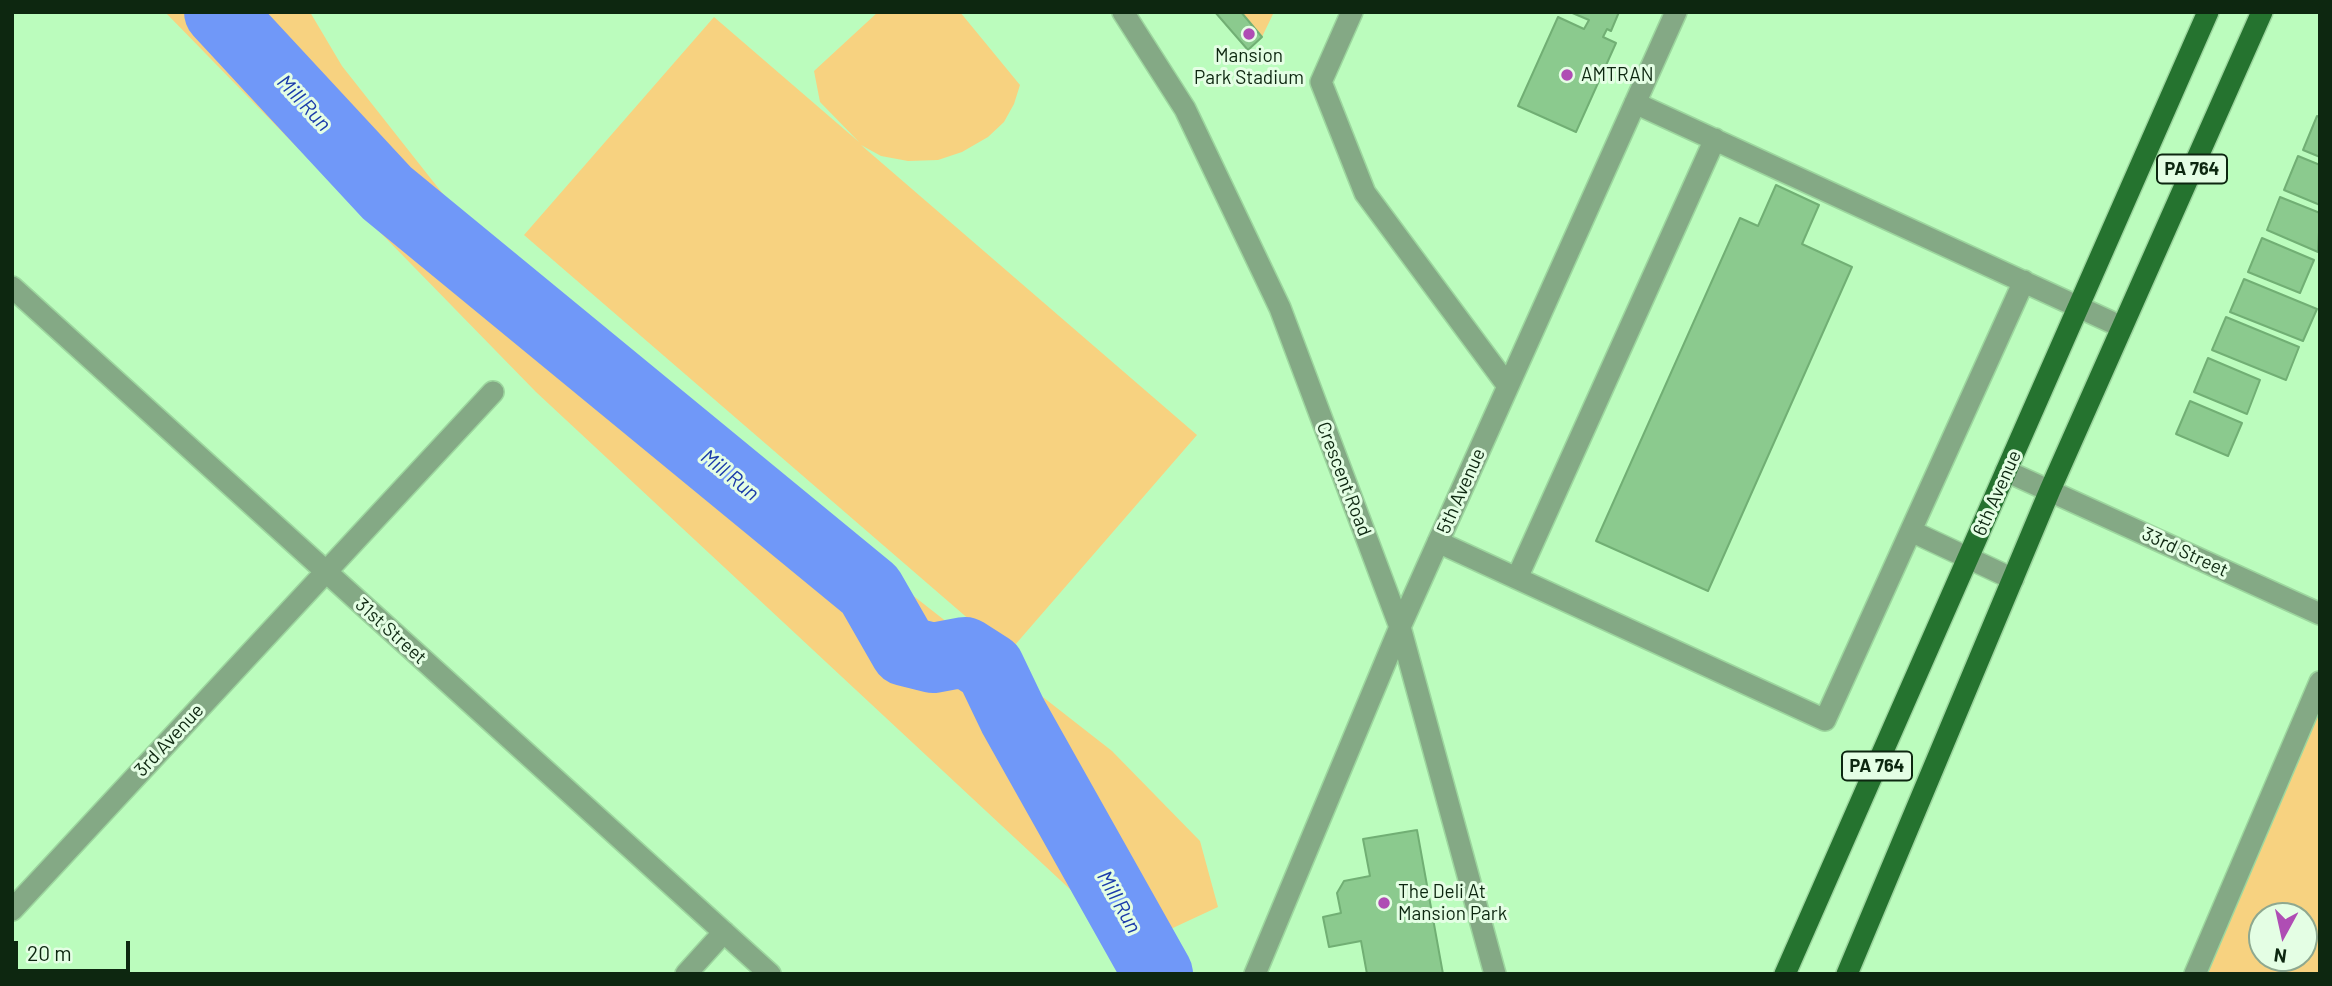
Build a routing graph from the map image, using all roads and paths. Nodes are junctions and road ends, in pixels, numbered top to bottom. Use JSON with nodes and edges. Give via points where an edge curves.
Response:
{"nodes":[{"id":1,"x":1123,"y":12,"type":"edge"},
{"id":2,"x":1352,"y":12,"type":"edge"},
{"id":3,"x":1676,"y":12,"type":"edge"},
{"id":4,"x":2208,"y":12,"type":"edge"},
{"id":5,"x":2262,"y":12,"type":"edge"},
{"id":6,"x":1635,"y":103,"type":"junction"},
{"id":7,"x":1715,"y":139,"type":"junction"},
{"id":8,"x":2024,"y":281,"type":"junction"},
{"id":9,"x":12,"y":287,"type":"edge"},
{"id":10,"x":2078,"y":307,"type":"junction"},
{"id":11,"x":2122,"y":327,"type":"junction"},
{"id":12,"x":1508,"y":386,"type":"junction"},
{"id":13,"x":493,"y":392,"type":"dead end"},
{"id":14,"x":2006,"y":471,"type":"junction"},
{"id":15,"x":2050,"y":490,"type":"junction"},
{"id":16,"x":1911,"y":531,"type":"junction"},
{"id":17,"x":1438,"y":542,"type":"junction"},
{"id":18,"x":1969,"y":558,"type":"junction"},
{"id":19,"x":325,"y":571,"type":"junction"},
{"id":20,"x":1517,"y":578,"type":"junction"},
{"id":21,"x":2012,"y":579,"type":"junction"},
{"id":22,"x":2320,"y":614,"type":"edge"},
{"id":23,"x":1400,"y":627,"type":"junction"},
{"id":24,"x":2320,"y":682,"type":"edge"},
{"id":25,"x":12,"y":910,"type":"edge"},
{"id":26,"x":724,"y":933,"type":"junction"},
{"id":27,"x":686,"y":974,"type":"edge"},
{"id":28,"x":769,"y":974,"type":"edge"},
{"id":29,"x":1255,"y":974,"type":"edge"},
{"id":30,"x":1495,"y":974,"type":"edge"},
{"id":31,"x":1785,"y":974,"type":"edge"},
{"id":32,"x":1847,"y":974,"type":"edge"},
{"id":33,"x":2195,"y":974,"type":"edge"}],
"edges":[{"from":1,"to":23,"type":"street","name":"Crescent Road","via":[[1185,109],[1280,308]]},
{"from":2,"to":12,"type":"street","via":[[1321,82],[1365,193]]},
{"from":3,"to":6,"type":"street","name":"5th Avenue"},
{"from":4,"to":10,"type":"main road","name":"6th Avenue","number":"PA 764"},
{"from":5,"to":11,"type":"main road","number":"PA 764"},
{"from":6,"to":7,"type":"street"},
{"from":6,"to":12,"type":"street","name":"5th Avenue"},
{"from":7,"to":8,"type":"street"},
{"from":7,"to":20,"type":"street"},
{"from":8,"to":10,"type":"street"},
{"from":8,"to":16,"type":"street"},
{"from":9,"to":19,"type":"street","name":"31st Street"},
{"from":10,"to":11,"type":"street"},
{"from":10,"to":14,"type":"main road","name":"6th Avenue","number":"PA 764"},
{"from":11,"to":15,"type":"main road","number":"PA 764"},
{"from":12,"to":17,"type":"street","name":"5th Avenue"},
{"from":13,"to":19,"type":"street","name":"3rd Avenue"},
{"from":14,"to":15,"type":"street","name":"33rd Street"},
{"from":14,"to":18,"type":"main road","name":"6th Avenue","number":"PA 764"},
{"from":15,"to":21,"type":"main road","number":"PA 764"},
{"from":15,"to":22,"type":"street","name":"33rd Street"},
{"from":16,"to":18,"type":"street"},
{"from":16,"to":20,"type":"street","via":[[1825,720]]},
{"from":17,"to":20,"type":"street"},
{"from":17,"to":23,"type":"street","name":"5th Avenue"},
{"from":18,"to":21,"type":"street"},
{"from":18,"to":31,"type":"main road","name":"6th Avenue","number":"PA 764"},
{"from":19,"to":25,"type":"street","name":"3rd Avenue"},
{"from":19,"to":26,"type":"street","name":"31st Street"},
{"from":21,"to":32,"type":"main road","number":"PA 764"},
{"from":23,"to":29,"type":"street","name":"5th Avenue"},
{"from":23,"to":30,"type":"street","name":"Crescent Road"},
{"from":24,"to":33,"type":"street"},
{"from":26,"to":27,"type":"street"},
{"from":26,"to":28,"type":"street","name":"31st Street"}]}
